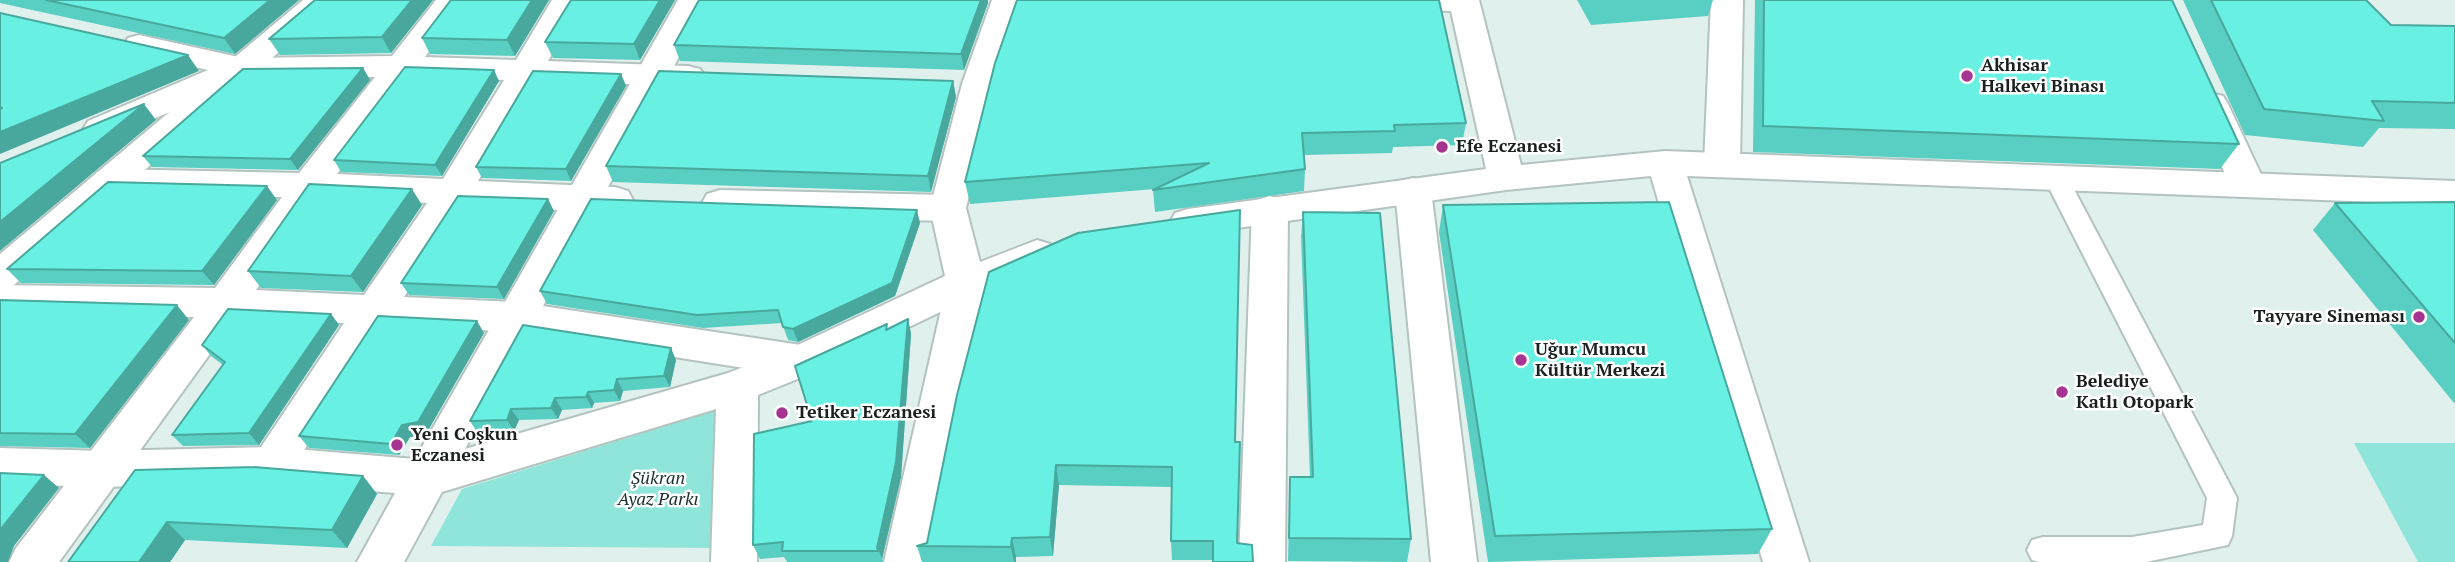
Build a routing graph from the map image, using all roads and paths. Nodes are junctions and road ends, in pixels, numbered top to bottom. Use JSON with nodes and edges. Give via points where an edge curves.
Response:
{"nodes":[{"id":1,"x":322,"y":0,"type":"edge"},
{"id":2,"x":452,"y":0,"type":"edge"},
{"id":3,"x":569,"y":0,"type":"edge"},
{"id":4,"x":694,"y":0,"type":"edge"},
{"id":5,"x":1008,"y":0,"type":"edge"},
{"id":6,"x":1396,"y":0,"type":"edge"},
{"id":7,"x":1727,"y":0,"type":"edge"},
{"id":8,"x":1466,"y":1,"type":"edge"},
{"id":9,"x":108,"y":38,"type":"edge"},
{"id":10,"x":404,"y":66,"type":"junction"},
{"id":11,"x":243,"y":68,"type":"junction"},
{"id":12,"x":528,"y":71,"type":"junction"},
{"id":13,"x":2197,"y":74,"type":"edge"},
{"id":14,"x":652,"y":76,"type":"junction"},
{"id":15,"x":720,"y":77,"type":"edge"},
{"id":16,"x":77,"y":138,"type":"edge"},
{"id":17,"x":1665,"y":163,"type":"junction"},
{"id":18,"x":1722,"y":165,"type":"junction"},
{"id":19,"x":1506,"y":178,"type":"junction"},
{"id":20,"x":2056,"y":178,"type":"junction"},
{"id":21,"x":110,"y":181,"type":"junction"},
{"id":22,"x":309,"y":185,"type":"junction"},
{"id":23,"x":2248,"y":185,"type":"junction"},
{"id":24,"x":1413,"y":190,"type":"junction"},
{"id":25,"x":453,"y":193,"type":"junction"},
{"id":26,"x":2455,"y":193,"type":"edge"},
{"id":27,"x":582,"y":199,"type":"junction"},
{"id":28,"x":651,"y":201,"type":"edge"},
{"id":29,"x":692,"y":203,"type":"edge"},
{"id":30,"x":948,"y":208,"type":"junction"},
{"id":31,"x":1269,"y":209,"type":"junction"},
{"id":32,"x":1152,"y":227,"type":"edge"},
{"id":33,"x":1074,"y":240,"type":"edge"},
{"id":34,"x":0,"y":275,"type":"edge"},
{"id":35,"x":966,"y":283,"type":"junction"},
{"id":36,"x":0,"y":299,"type":"edge"},
{"id":37,"x":226,"y":303,"type":"junction"},
{"id":38,"x":376,"y":310,"type":"junction"},
{"id":39,"x":516,"y":317,"type":"junction"},
{"id":40,"x":801,"y":361,"type":"junction"},
{"id":41,"x":737,"y":386,"type":"junction"},
{"id":42,"x":271,"y":465,"type":"junction"},
{"id":43,"x":0,"y":466,"type":"edge"},
{"id":44,"x":103,"y":469,"type":"junction"},
{"id":45,"x":429,"y":478,"type":"junction"},
{"id":46,"x":2043,"y":550,"type":"dead end"},
{"id":47,"x":32,"y":562,"type":"edge"},
{"id":48,"x":380,"y":562,"type":"edge"},
{"id":49,"x":734,"y":562,"type":"edge"},
{"id":50,"x":907,"y":562,"type":"edge"},
{"id":51,"x":1262,"y":562,"type":"edge"},
{"id":52,"x":1454,"y":562,"type":"edge"},
{"id":53,"x":1786,"y":562,"type":"edge"}],
"edges":[{"from":1,"to":11,"type":"street"},
{"from":2,"to":10,"type":"street"},
{"from":3,"to":12,"type":"street"},
{"from":4,"to":14,"type":"street"},
{"from":5,"to":30,"type":"street","via":[[965,84]]},
{"from":6,"to":8,"type":"street"},
{"from":7,"to":18,"type":"street"},
{"from":8,"to":19,"type":"street"},
{"from":9,"to":11,"type":"street"},
{"from":10,"to":11,"type":"street"},
{"from":10,"to":12,"type":"street"},
{"from":10,"to":22,"type":"street"},
{"from":11,"to":16,"type":"street"},
{"from":11,"to":21,"type":"street"},
{"from":12,"to":14,"type":"street"},
{"from":12,"to":25,"type":"street"},
{"from":13,"to":23,"type":"street"},
{"from":14,"to":15,"type":"street"},
{"from":14,"to":27,"type":"street"},
{"from":17,"to":18,"type":"street"},
{"from":17,"to":19,"type":"street"},
{"from":17,"to":53,"type":"street"},
{"from":18,"to":20,"type":"street"},
{"from":19,"to":24,"type":"street"},
{"from":20,"to":23,"type":"street"},
{"from":20,"to":46,"type":"lane","via":[[2222,498],[2217,536],[2132,551]]},
{"from":21,"to":22,"type":"street"},
{"from":21,"to":34,"type":"street"},
{"from":22,"to":25,"type":"street"},
{"from":22,"to":37,"type":"street"},
{"from":23,"to":26,"type":"street"},
{"from":24,"to":31,"type":"street"},
{"from":24,"to":52,"type":"street"},
{"from":25,"to":27,"type":"street"},
{"from":25,"to":38,"type":"street"},
{"from":27,"to":28,"type":"street"},
{"from":27,"to":39,"type":"street"},
{"from":29,"to":30,"type":"street"},
{"from":30,"to":35,"type":"street"},
{"from":31,"to":32,"type":"street"},
{"from":31,"to":51,"type":"street"},
{"from":33,"to":35,"type":"street"},
{"from":35,"to":40,"type":"street"},
{"from":35,"to":50,"type":"street"},
{"from":36,"to":37,"type":"street"},
{"from":37,"to":38,"type":"street"},
{"from":37,"to":44,"type":"street"},
{"from":38,"to":39,"type":"street"},
{"from":38,"to":42,"type":"street"},
{"from":39,"to":40,"type":"street"},
{"from":39,"to":45,"type":"street"},
{"from":40,"to":41,"type":"street"},
{"from":41,"to":45,"type":"street"},
{"from":41,"to":49,"type":"street"},
{"from":42,"to":44,"type":"street"},
{"from":42,"to":45,"type":"street"},
{"from":43,"to":44,"type":"street"},
{"from":44,"to":47,"type":"street"},
{"from":45,"to":48,"type":"street"}]}
